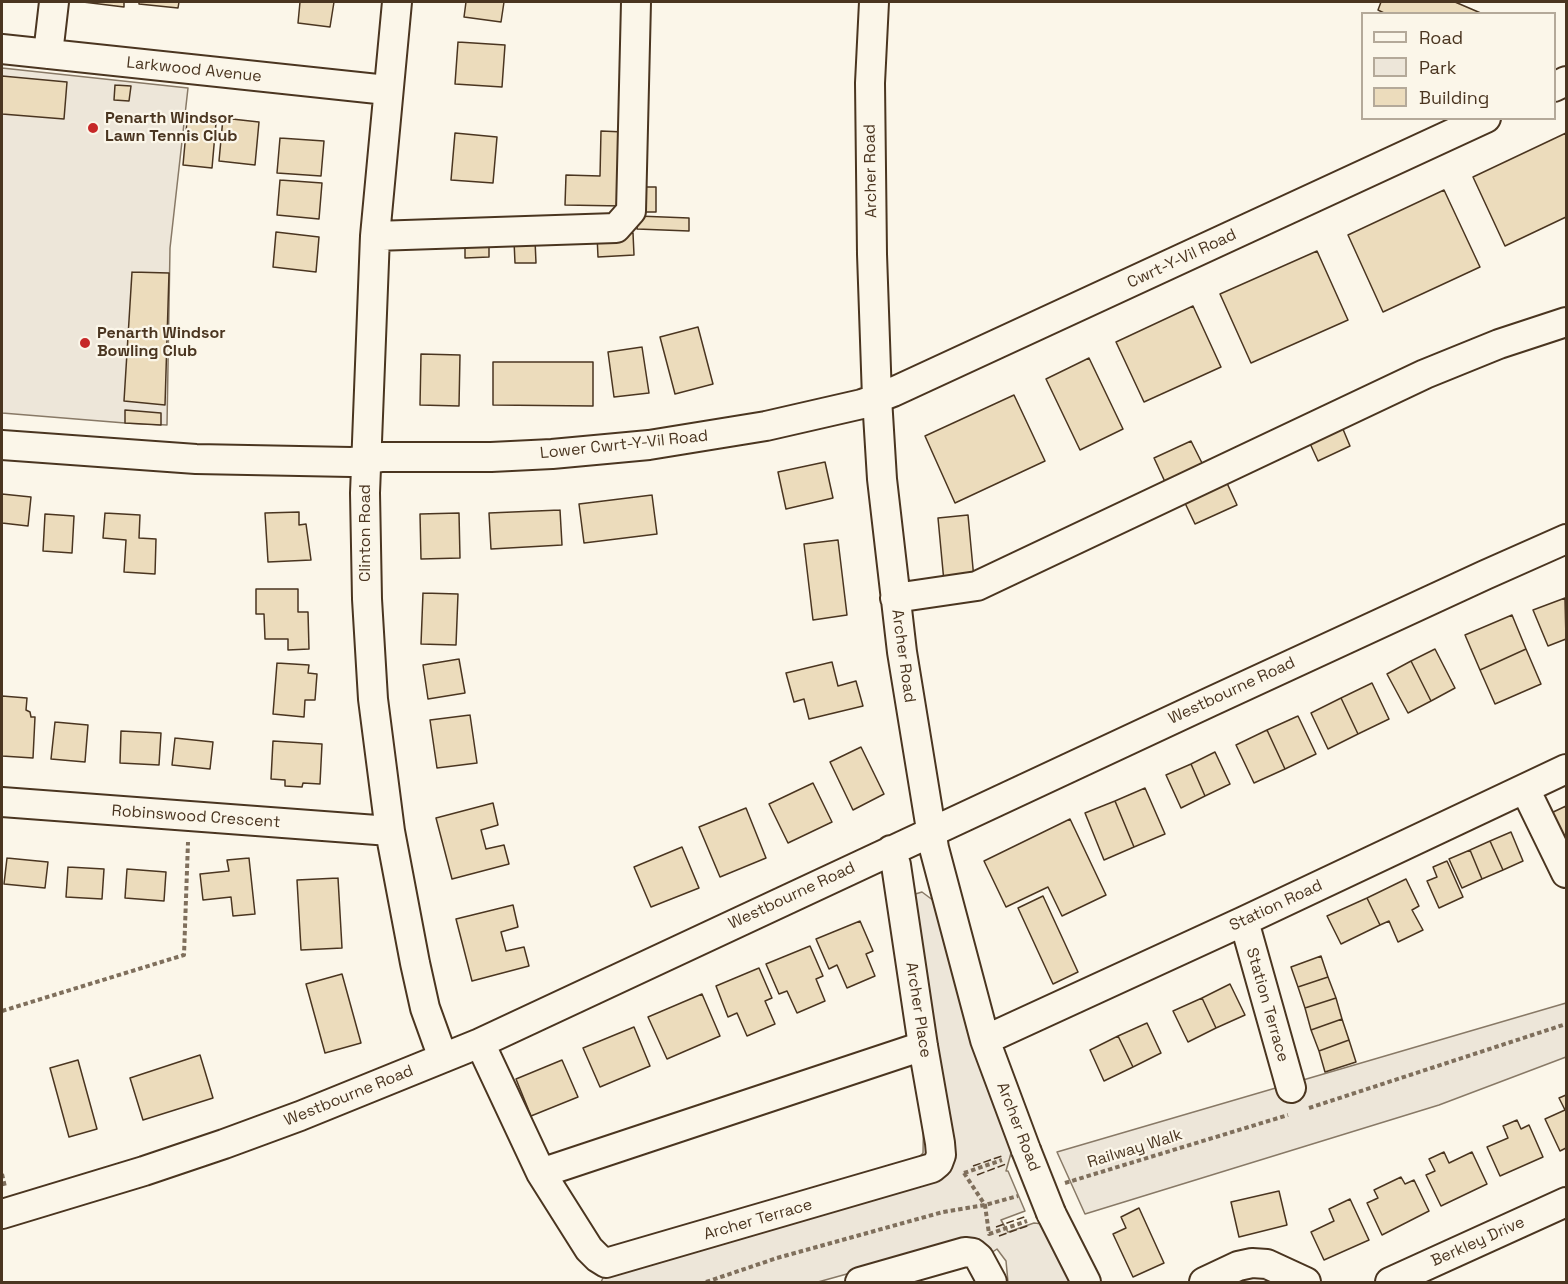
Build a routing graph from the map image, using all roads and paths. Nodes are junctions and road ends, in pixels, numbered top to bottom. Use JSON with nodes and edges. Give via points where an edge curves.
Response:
{"nodes":[{"id":1,"x":54,"y":2,"type":"edge"},
{"id":2,"x":397,"y":2,"type":"edge"},
{"id":3,"x":636,"y":2,"type":"edge"},
{"id":4,"x":874,"y":2,"type":"edge"},
{"id":5,"x":2,"y":49,"type":"edge"},
{"id":6,"x":48,"y":54,"type":"junction"},
{"id":7,"x":387,"y":90,"type":"junction"},
{"id":8,"x":1482,"y":120,"type":"edge"},
{"id":9,"x":375,"y":236,"type":"junction"},
{"id":10,"x":1566,"y":322,"type":"edge"},
{"id":11,"x":878,"y":398,"type":"junction"},
{"id":12,"x":2,"y":445,"type":"edge"},
{"id":13,"x":367,"y":460,"type":"junction"},
{"id":14,"x":1566,"y":539,"type":"edge"},
{"id":15,"x":895,"y":598,"type":"junction"},
{"id":16,"x":1566,"y":769,"type":"edge"},
{"id":17,"x":1525,"y":789,"type":"junction"},
{"id":18,"x":2,"y":802,"type":"edge"},
{"id":19,"x":189,"y":817,"type":"junction"},
{"id":20,"x":390,"y":831,"type":"junction"},
{"id":21,"x":932,"y":831,"type":"junction"},
{"id":22,"x":891,"y":850,"type":"junction"},
{"id":23,"x":1566,"y":873,"type":"edge"},
{"id":24,"x":1244,"y":921,"type":"junction"},
{"id":25,"x":2,"y":1011,"type":"edge"},
{"id":26,"x":1566,"y":1024,"type":"edge"},
{"id":27,"x":985,"y":1040,"type":"junction"},
{"id":28,"x":480,"y":1042,"type":"junction"},
{"id":29,"x":923,"y":1046,"type":"junction"},
{"id":30,"x":443,"y":1058,"type":"junction"},
{"id":31,"x":1291,"y":1088,"type":"dead end"},
{"id":32,"x":1016,"y":1155,"type":"junction"},
{"id":33,"x":932,"y":1168,"type":"joint"},
{"id":34,"x":542,"y":1173,"type":"junction"},
{"id":35,"x":1060,"y":1185,"type":"dead end"},
{"id":36,"x":1028,"y":1194,"type":"dead end"},
{"id":37,"x":1566,"y":1202,"type":"edge"},
{"id":38,"x":985,"y":1205,"type":"junction"},
{"id":39,"x":2,"y":1214,"type":"edge"},
{"id":40,"x":1041,"y":1216,"type":"junction"},
{"id":41,"x":706,"y":1282,"type":"edge"},
{"id":42,"x":860,"y":1282,"type":"edge"},
{"id":43,"x":992,"y":1282,"type":"edge"},
{"id":44,"x":1086,"y":1282,"type":"edge"},
{"id":45,"x":1204,"y":1282,"type":"edge"},
{"id":46,"x":1306,"y":1282,"type":"edge"},
{"id":47,"x":1390,"y":1282,"type":"edge"}],
"edges":[{"from":1,"to":6,"type":"street"},
{"from":2,"to":7,"type":"street","name":"Clinton Road"},
{"from":3,"to":9,"type":"street","via":[[631,211],[616,228]]},
{"from":4,"to":11,"type":"street","name":"Archer Road","via":[[870,83]]},
{"from":5,"to":6,"type":"street","name":"Larkwood Avenue"},
{"from":6,"to":7,"type":"street","name":"Larkwood Avenue"},
{"from":7,"to":9,"type":"street","name":"Clinton Road"},
{"from":8,"to":11,"type":"street","name":"Cwrt-Y-Vil Road"},
{"from":9,"to":13,"type":"street","name":"Clinton Road"},
{"from":10,"to":15,"type":"street","via":[[1425,374],[977,586]]},
{"from":11,"to":13,"type":"street","name":"Lower Cwrt-Y-Vil Road","via":[[766,426],[649,445],[552,454]]},
{"from":11,"to":15,"type":"street","name":"Archer Road"},
{"from":12,"to":13,"type":"street","via":[[196,459]]},
{"from":13,"to":20,"type":"street","name":"Clinton Road","via":[[369,646]]},
{"from":14,"to":21,"type":"street","name":"Westbourne Road"},
{"from":15,"to":21,"type":"street","name":"Archer Road"},
{"from":16,"to":17,"type":"street","name":"Station Road"},
{"from":17,"to":23,"type":"street"},
{"from":17,"to":24,"type":"street","name":"Station Road"},
{"from":18,"to":19,"type":"street","name":"Robinswood Crescent"},
{"from":19,"to":20,"type":"street","name":"Robinswood Crescent"},
{"from":19,"to":25,"type":"path","via":[[184,955]]},
{"from":20,"to":30,"type":"street","name":"Clinton Road","via":[[417,974]]},
{"from":21,"to":22,"type":"street","name":"Westbourne Road"},
{"from":21,"to":27,"type":"street","name":"Archer Road"},
{"from":22,"to":28,"type":"street","name":"Westbourne Road"},
{"from":22,"to":29,"type":"street","name":"Archer Place"},
{"from":24,"to":27,"type":"street","name":"Station Road"},
{"from":24,"to":31,"type":"street","name":"Station Terrace"},
{"from":26,"to":35,"type":"path","name":"Railway Walk","via":[[1356,1094]]},
{"from":27,"to":32,"type":"street","name":"Archer Road"},
{"from":28,"to":30,"type":"street","name":"Westbourne Road"},
{"from":28,"to":34,"type":"street"},
{"from":29,"to":33,"type":"street","name":"Archer Place","via":[[940,1143],[938,1162]]},
{"from":29,"to":34,"type":"street"},
{"from":30,"to":39,"type":"street","name":"Westbourne Road","via":[[213,1148]]},
{"from":32,"to":38,"type":"path","via":[[964,1173]]},
{"from":32,"to":40,"type":"street","name":"Archer Road","bridge":true},
{"from":33,"to":34,"type":"street","name":"Archer Terrace","via":[[606,1263],[589,1249]]},
{"from":36,"to":38,"type":"path"},
{"from":37,"to":47,"type":"street","name":"Berkley Drive"},
{"from":38,"to":40,"type":"path","via":[[989,1234]]},
{"from":38,"to":41,"type":"path","via":[[943,1212]]},
{"from":40,"to":44,"type":"street","name":"Archer Road"},
{"from":42,"to":43,"type":"street","via":[[965,1252],[978,1258]]},
{"from":45,"to":46,"type":"street","via":[[1252,1263],[1273,1267]]}]}
